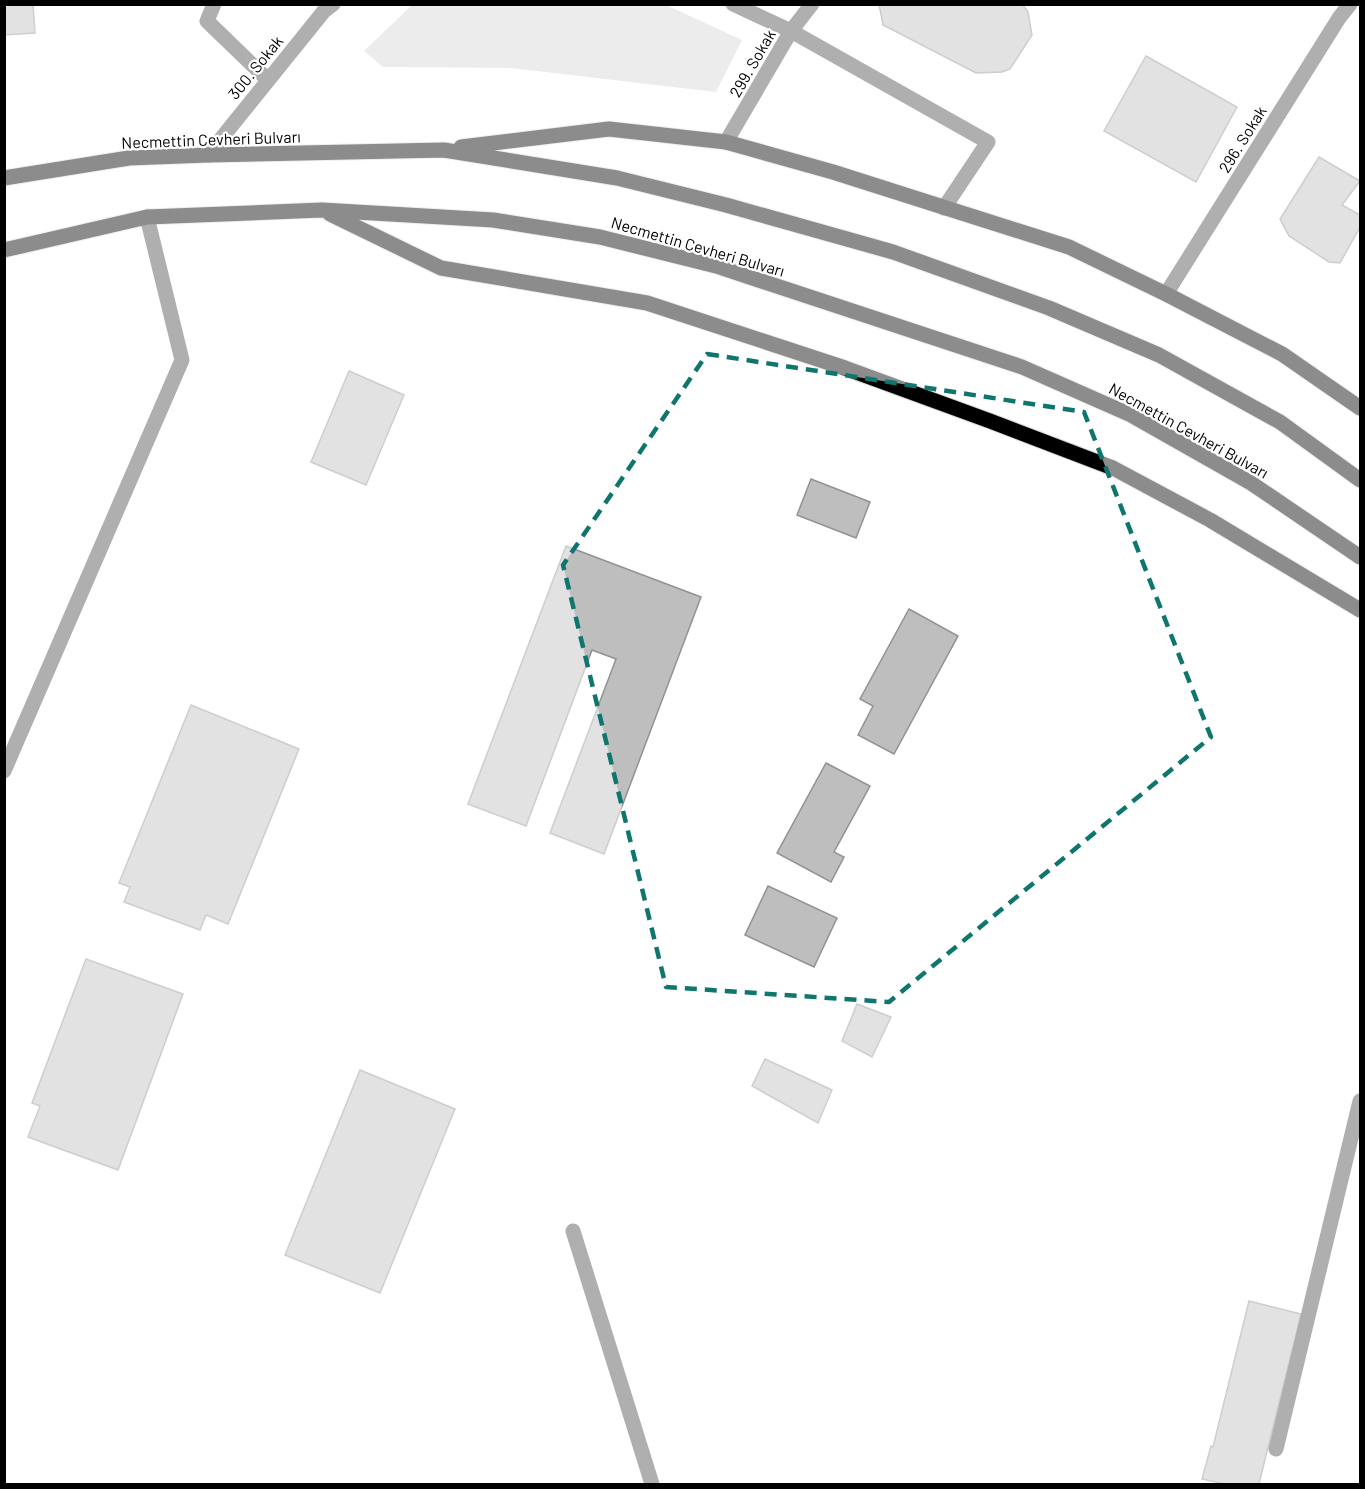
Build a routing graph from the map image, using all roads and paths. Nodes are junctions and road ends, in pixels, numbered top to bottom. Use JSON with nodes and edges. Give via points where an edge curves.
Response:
{"nodes":[{"id":1,"x":214,"y":4,"type":"edge"},
{"id":2,"x":333,"y":4,"type":"edge"},
{"id":3,"x":733,"y":4,"type":"edge"},
{"id":4,"x":812,"y":4,"type":"edge"},
{"id":5,"x":1350,"y":4,"type":"edge"},
{"id":6,"x":791,"y":31,"type":"junction"},
{"id":7,"x":268,"y":80,"type":"junction"},
{"id":8,"x":726,"y":142,"type":"junction"},
{"id":9,"x":444,"y":150,"type":"junction"},
{"id":10,"x":208,"y":155,"type":"junction"},
{"id":11,"x":4,"y":178,"type":"edge"},
{"id":12,"x":944,"y":208,"type":"junction"},
{"id":13,"x":322,"y":210,"type":"junction"},
{"id":14,"x":147,"y":217,"type":"junction"},
{"id":15,"x":4,"y":250,"type":"edge"},
{"id":16,"x":1166,"y":294,"type":"junction"},
{"id":17,"x":1360,"y":408,"type":"edge"},
{"id":18,"x":1360,"y":480,"type":"edge"},
{"id":19,"x":1360,"y":556,"type":"edge"},
{"id":20,"x":1360,"y":610,"type":"edge"},
{"id":21,"x":4,"y":771,"type":"edge"},
{"id":22,"x":1360,"y":1101,"type":"edge"},
{"id":23,"x":573,"y":1231,"type":"dead end"},
{"id":24,"x":1276,"y":1449,"type":"dead end"},
{"id":25,"x":652,"y":1485,"type":"edge"}],
"edges":[{"from":1,"to":7,"type":"street","via":[[207,21]]},
{"from":2,"to":7,"type":"street","name":"300. Sokak"},
{"from":3,"to":6,"type":"street"},
{"from":4,"to":6,"type":"street","name":"299. Sokak"},
{"from":5,"to":16,"type":"street","name":"296. Sokak"},
{"from":6,"to":8,"type":"street","name":"299. Sokak"},
{"from":6,"to":12,"type":"street","via":[[988,142]]},
{"from":7,"to":10,"type":"street","name":"300. Sokak"},
{"from":8,"to":9,"type":"main road","via":[[609,129]]},
{"from":8,"to":12,"type":"main road"},
{"from":9,"to":10,"type":"main road","name":"Necmettin Cevheri Bulvarı"},
{"from":9,"to":18,"type":"main road","name":"Necmettin Cevheri Bulvarı","via":[[617,178],[726,205],[893,252],[1038,304],[1159,355],[1280,422]]},
{"from":10,"to":11,"type":"main road","name":"Necmettin Cevheri Bulvarı","via":[[129,158]]},
{"from":12,"to":16,"type":"main road","via":[[1069,247]]},
{"from":13,"to":14,"type":"main road","name":"Necmettin Cevheri Bulvarı"},
{"from":13,"to":19,"type":"main road","name":"Necmettin Cevheri Bulvarı","via":[[493,220],[600,237],[716,266],[863,314],[1022,367],[1131,415],[1251,483]]},
{"from":13,"to":20,"type":"main road","via":[[441,268],[647,303],[845,368],[1021,432],[1113,468]]},
{"from":14,"to":15,"type":"main road","name":"Necmettin Cevheri Bulvarı"},
{"from":14,"to":21,"type":"street","via":[[182,360]]},
{"from":16,"to":17,"type":"main road","via":[[1282,354]]},
{"from":22,"to":24,"type":"street"},
{"from":23,"to":25,"type":"street"}]}
